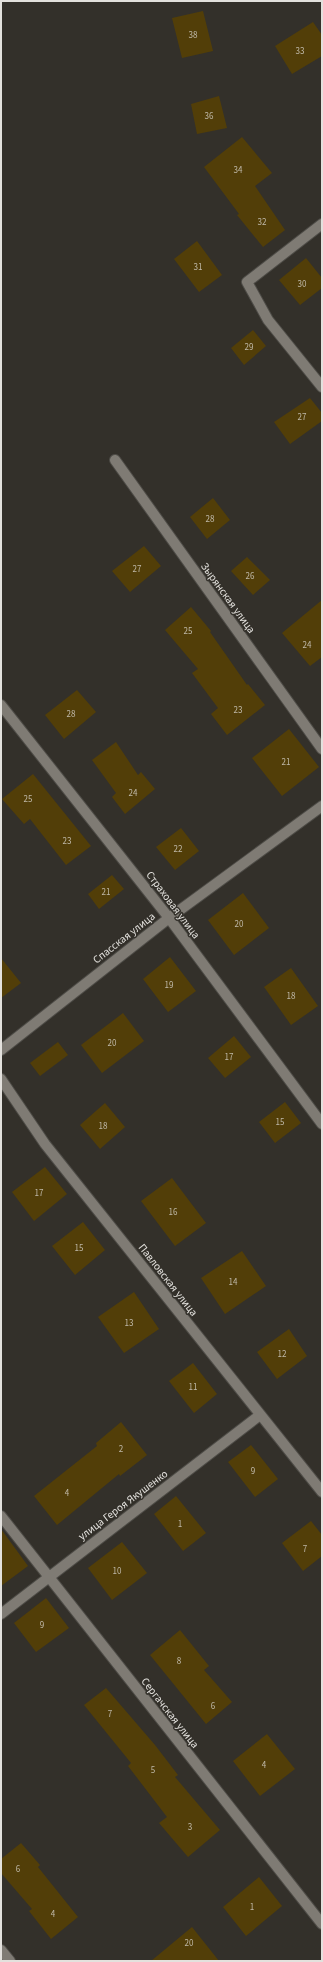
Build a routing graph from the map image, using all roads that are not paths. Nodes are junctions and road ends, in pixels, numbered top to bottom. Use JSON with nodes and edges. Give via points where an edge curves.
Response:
{"nodes":[{"id":1,"x":322,"y":224,"type":"edge"},
{"id":2,"x":322,"y":387,"type":"edge"},
{"id":3,"x":115,"y":460,"type":"dead end"},
{"id":4,"x":1,"y":704,"type":"edge"},
{"id":5,"x":322,"y":749,"type":"edge"},
{"id":6,"x":322,"y":806,"type":"edge"},
{"id":7,"x":169,"y":918,"type":"junction"},
{"id":8,"x":1,"y":1050,"type":"edge"},
{"id":9,"x":1,"y":1079,"type":"edge"},
{"id":10,"x":322,"y":1124,"type":"edge"},
{"id":11,"x":260,"y":1415,"type":"junction"},
{"id":12,"x":322,"y":1492,"type":"edge"},
{"id":13,"x":1,"y":1516,"type":"edge"},
{"id":14,"x":48,"y":1577,"type":"junction"},
{"id":15,"x":1,"y":1614,"type":"edge"},
{"id":16,"x":322,"y":1924,"type":"edge"},
{"id":17,"x":1,"y":1950,"type":"edge"},
{"id":18,"x":10,"y":1961,"type":"edge"}],
"edges":[{"from":1,"to":2,"type":"street","via":[[246,282],[268,320]]},
{"from":3,"to":5,"type":"street","name":"Зырянская улица"},
{"from":4,"to":7,"type":"street","name":"Страховая улица"},
{"from":6,"to":7,"type":"street","name":"Спасская улица"},
{"from":7,"to":8,"type":"street","name":"Спасская улица"},
{"from":7,"to":10,"type":"street","name":"Страховая улица"},
{"from":9,"to":11,"type":"street","name":"Павловская улица","via":[[45,1144]]},
{"from":11,"to":12,"type":"street","name":"Павловская улица"},
{"from":11,"to":14,"type":"street","name":"улица Героя Якушенко"},
{"from":13,"to":14,"type":"street","name":"Сергачская улица"},
{"from":14,"to":15,"type":"street","name":"улица Героя Якушенко"},
{"from":14,"to":16,"type":"street","name":"Сергачская улица"},
{"from":17,"to":18,"type":"street"}]}
